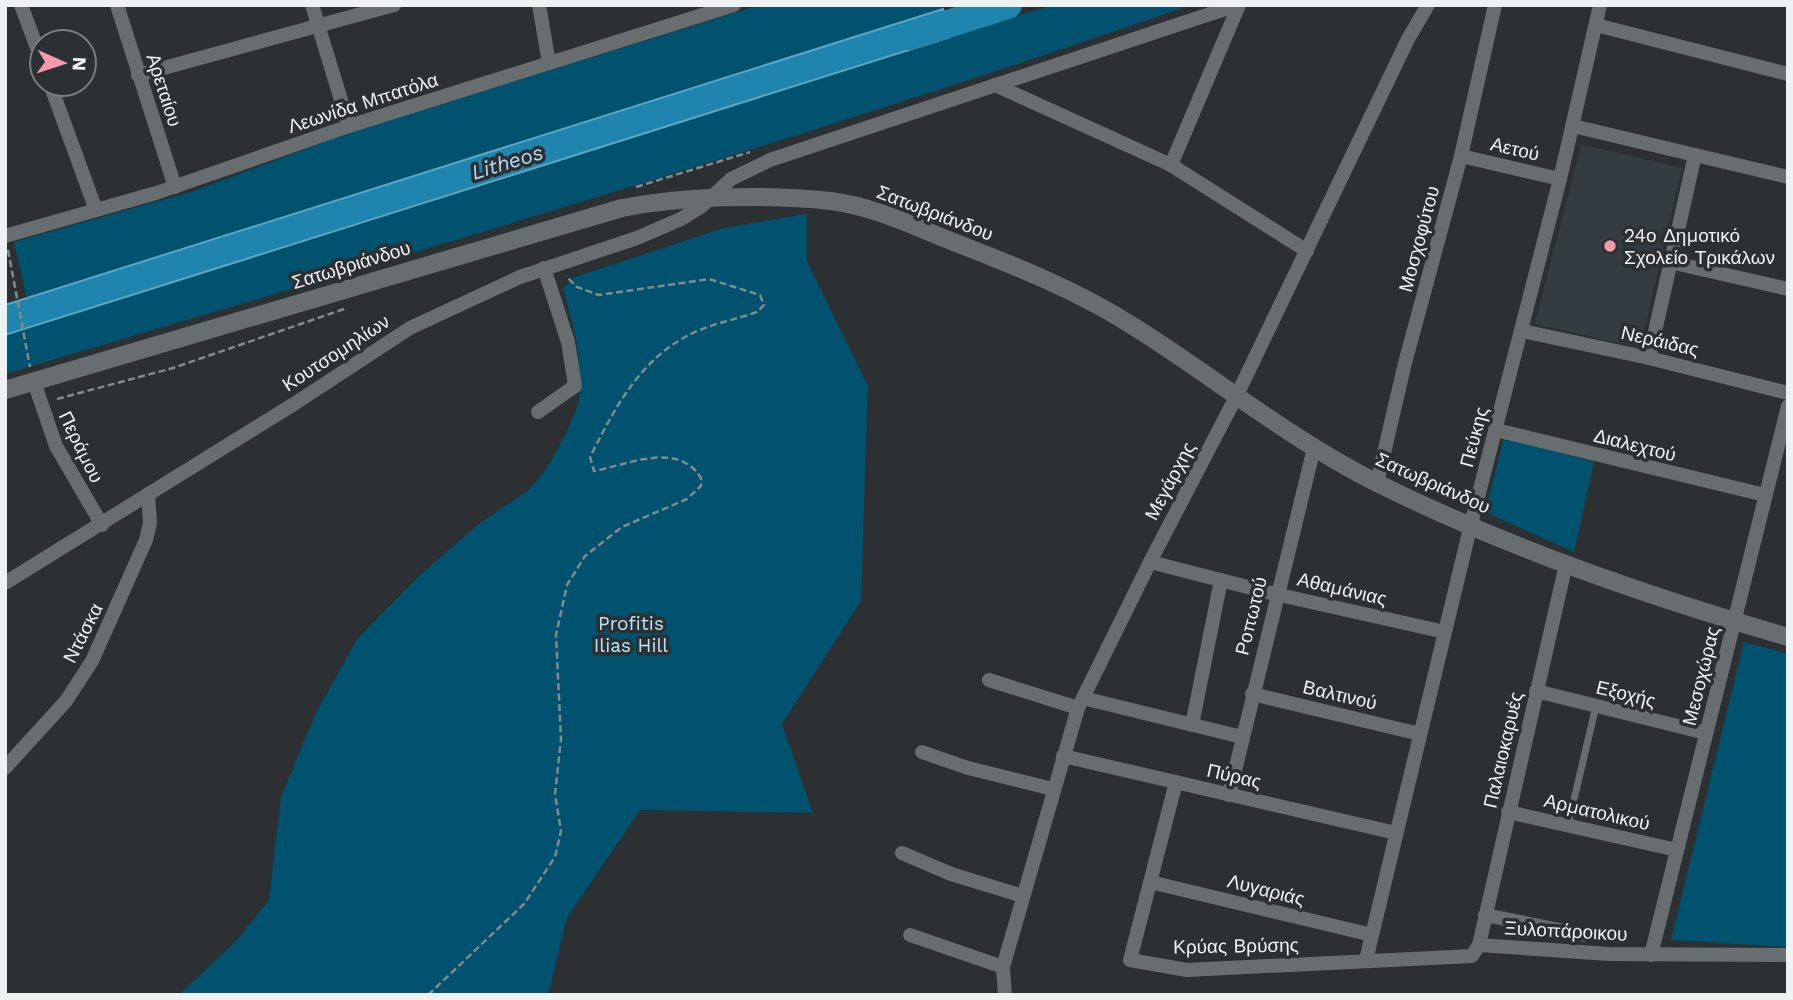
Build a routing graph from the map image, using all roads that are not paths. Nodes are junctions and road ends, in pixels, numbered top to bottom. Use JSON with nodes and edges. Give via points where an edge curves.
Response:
{"nodes":[{"id":1,"x":21,"y":5,"type":"edge"},
{"id":2,"x":117,"y":5,"type":"edge"},
{"id":3,"x":312,"y":5,"type":"edge"},
{"id":4,"x":394,"y":5,"type":"edge"},
{"id":5,"x":539,"y":5,"type":"edge"},
{"id":6,"x":733,"y":5,"type":"edge"},
{"id":7,"x":1238,"y":5,"type":"edge"},
{"id":8,"x":1428,"y":5,"type":"edge"},
{"id":9,"x":1495,"y":5,"type":"edge"},
{"id":10,"x":1600,"y":5,"type":"edge"},
{"id":11,"x":1596,"y":25,"type":"junction"},
{"id":12,"x":317,"y":26,"type":"junction"},
{"id":13,"x":30,"y":28,"type":"edge"},
{"id":14,"x":549,"y":63,"type":"junction"},
{"id":15,"x":1788,"y":74,"type":"edge"},
{"id":16,"x":138,"y":75,"type":"junction"},
{"id":17,"x":995,"y":85,"type":"junction"},
{"id":18,"x":55,"y":98,"type":"edge"},
{"id":19,"x":1573,"y":125,"type":"junction"},
{"id":20,"x":349,"y":126,"type":"junction"},
{"id":21,"x":1695,"y":155,"type":"junction"},
{"id":22,"x":1461,"y":156,"type":"junction"},
{"id":23,"x":1171,"y":165,"type":"junction"},
{"id":24,"x":1788,"y":177,"type":"edge"},
{"id":25,"x":1560,"y":179,"type":"junction"},
{"id":26,"x":175,"y":187,"type":"junction"},
{"id":27,"x":709,"y":198,"type":"junction"},
{"id":28,"x":96,"y":210,"type":"junction"},
{"id":29,"x":5,"y":235,"type":"edge"},
{"id":30,"x":1307,"y":251,"type":"junction"},
{"id":31,"x":1670,"y":262,"type":"junction"},
{"id":32,"x":544,"y":268,"type":"junction"},
{"id":33,"x":1788,"y":289,"type":"edge"},
{"id":34,"x":1522,"y":331,"type":"junction"},
{"id":35,"x":1649,"y":358,"type":"junction"},
{"id":36,"x":34,"y":382,"type":"junction"},
{"id":37,"x":5,"y":390,"type":"edge"},
{"id":38,"x":1788,"y":393,"type":"edge"},
{"id":39,"x":1236,"y":397,"type":"junction"},
{"id":40,"x":1788,"y":406,"type":"edge"},
{"id":41,"x":538,"y":412,"type":"dead end"},
{"id":42,"x":1496,"y":430,"type":"junction"},
{"id":43,"x":1314,"y":448,"type":"junction"},
{"id":44,"x":1377,"y":483,"type":"junction"},
{"id":45,"x":148,"y":494,"type":"junction"},
{"id":46,"x":1765,"y":495,"type":"junction"},
{"id":47,"x":1471,"y":524,"type":"junction"},
{"id":48,"x":102,"y":525,"type":"junction"},
{"id":49,"x":1150,"y":562,"type":"junction"},
{"id":50,"x":1566,"y":564,"type":"junction"},
{"id":51,"x":1221,"y":580,"type":"junction"},
{"id":52,"x":5,"y":583,"type":"edge"},
{"id":53,"x":1275,"y":594,"type":"junction"},
{"id":54,"x":1734,"y":621,"type":"junction"},
{"id":55,"x":1445,"y":632,"type":"junction"},
{"id":56,"x":1788,"y":637,"type":"edge"},
{"id":57,"x":989,"y":680,"type":"dead end"},
{"id":58,"x":1536,"y":691,"type":"junction"},
{"id":59,"x":1252,"y":694,"type":"junction"},
{"id":60,"x":1080,"y":703,"type":"junction"},
{"id":61,"x":1596,"y":706,"type":"junction"},
{"id":62,"x":1192,"y":724,"type":"junction"},
{"id":63,"x":1706,"y":733,"type":"junction"},
{"id":64,"x":1420,"y":734,"type":"junction"},
{"id":65,"x":1242,"y":737,"type":"junction"},
{"id":66,"x":922,"y":752,"type":"dead end"},
{"id":67,"x":1063,"y":756,"type":"junction"},
{"id":68,"x":5,"y":768,"type":"edge"},
{"id":69,"x":1176,"y":782,"type":"junction"},
{"id":70,"x":1053,"y":789,"type":"junction"},
{"id":71,"x":1229,"y":795,"type":"junction"},
{"id":72,"x":1508,"y":811,"type":"junction"},
{"id":73,"x":1568,"y":825,"type":"junction"},
{"id":74,"x":1396,"y":833,"type":"junction"},
{"id":75,"x":1677,"y":850,"type":"junction"},
{"id":76,"x":902,"y":853,"type":"dead end"},
{"id":77,"x":1150,"y":882,"type":"junction"},
{"id":78,"x":1023,"y":896,"type":"junction"},
{"id":79,"x":1485,"y":915,"type":"junction"},
{"id":80,"x":910,"y":935,"type":"dead end"},
{"id":81,"x":1372,"y":935,"type":"junction"},
{"id":82,"x":1585,"y":935,"type":"dead end"},
{"id":83,"x":1479,"y":945,"type":"junction"},
{"id":84,"x":1651,"y":955,"type":"junction"},
{"id":85,"x":1788,"y":955,"type":"edge"},
{"id":86,"x":1366,"y":960,"type":"junction"},
{"id":87,"x":1003,"y":967,"type":"junction"},
{"id":88,"x":1005,"y":995,"type":"edge"}],
"edges":[{"from":1,"to":13,"type":"street"},
{"from":2,"to":16,"type":"street","name":"Αρεταίου"},
{"from":3,"to":12,"type":"street"},
{"from":4,"to":12,"type":"street"},
{"from":5,"to":14,"type":"street"},
{"from":6,"to":14,"type":"street","name":"Λεωνίδα Μπατόλα"},
{"from":7,"to":17,"type":"street","name":"Κουτσομηλίων"},
{"from":7,"to":23,"type":"street"},
{"from":8,"to":30,"type":"street","name":"Μεγάρχης"},
{"from":9,"to":22,"type":"street","name":"Μοσχοφύτου"},
{"from":10,"to":11,"type":"street","name":"Πεύκης"},
{"from":11,"to":15,"type":"street"},
{"from":11,"to":19,"type":"street","name":"Πεύκης"},
{"from":12,"to":16,"type":"street"},
{"from":12,"to":20,"type":"street"},
{"from":14,"to":20,"type":"street","name":"Λεωνίδα Μπατόλα"},
{"from":16,"to":26,"type":"street","name":"Αρεταίου"},
{"from":17,"to":23,"type":"street"},
{"from":17,"to":27,"type":"street","name":"Κουτσομηλίων","via":[[770,160],[741,173]]},
{"from":18,"to":28,"type":"street"},
{"from":19,"to":21,"type":"street"},
{"from":19,"to":25,"type":"street","name":"Πεύκης"},
{"from":20,"to":26,"type":"street","name":"Λεωνίδα Μπατόλα"},
{"from":21,"to":24,"type":"street"},
{"from":21,"to":31,"type":"street"},
{"from":22,"to":25,"type":"street","name":"Αετού"},
{"from":22,"to":44,"type":"street","name":"Μοσχοφύτου"},
{"from":23,"to":30,"type":"street"},
{"from":25,"to":34,"type":"street","name":"Πεύκης"},
{"from":26,"to":28,"type":"street","name":"Λεωνίδα Μπατόλα"},
{"from":27,"to":32,"type":"street","name":"Κουτσομηλίων","via":[[672,223]]},
{"from":27,"to":36,"type":"street","name":"Σατωβριάνδου","via":[[596,214]]},
{"from":27,"to":39,"type":"street","name":"Σατωβριάνδου","via":[[830,201],[904,222],[1002,261],[1133,325]]},
{"from":28,"to":29,"type":"street","name":"Λεωνίδα Μπατόλα"},
{"from":30,"to":39,"type":"street","name":"Μεγάρχης"},
{"from":31,"to":33,"type":"street"},
{"from":31,"to":35,"type":"street"},
{"from":32,"to":41,"type":"street","via":[[568,342],[575,386]]},
{"from":32,"to":45,"type":"street","name":"Κουτσομηλίων","via":[[410,328]]},
{"from":34,"to":35,"type":"street","name":"Νεράιδας"},
{"from":34,"to":42,"type":"street","name":"Πεύκης"},
{"from":35,"to":38,"type":"street","name":"Νεράιδας"},
{"from":36,"to":37,"type":"street","name":"Σατωβριάνδου"},
{"from":36,"to":48,"type":"street","name":"Περάμου","via":[[56,446]]},
{"from":39,"to":43,"type":"street","name":"Σατωβριάνδου"},
{"from":39,"to":49,"type":"street","name":"Μεγάρχης"},
{"from":40,"to":46,"type":"street","name":"Μεσοχώρας"},
{"from":42,"to":46,"type":"street","name":"Διαλεχτού"},
{"from":42,"to":47,"type":"street","name":"Πεύκης"},
{"from":43,"to":44,"type":"street","name":"Σατωβριάνδου"},
{"from":43,"to":53,"type":"street","name":"Ροπωτού"},
{"from":44,"to":47,"type":"street","name":"Σατωβριάνδου"},
{"from":45,"to":48,"type":"street","name":"Κουτσομηλίων"},
{"from":45,"to":68,"type":"street","name":"Ντάσκα","via":[[146,540],[97,652],[66,701]]},
{"from":46,"to":54,"type":"street","name":"Μεσοχώρας"},
{"from":47,"to":50,"type":"street","name":"Σατωβριάνδου"},
{"from":47,"to":55,"type":"street","name":"Πεύκης"},
{"from":48,"to":52,"type":"street","name":"Κουτσομηλίων"},
{"from":49,"to":51,"type":"street","name":"Αθαμάνιας"},
{"from":49,"to":60,"type":"street","name":"Μεγάρχης"},
{"from":50,"to":54,"type":"street","name":"Σατωβριάνδου"},
{"from":50,"to":58,"type":"street","name":"Παλαιοκαρυές"},
{"from":51,"to":53,"type":"street","name":"Αθαμάνιας"},
{"from":51,"to":62,"type":"street"},
{"from":53,"to":55,"type":"street","name":"Αθαμάνιας"},
{"from":53,"to":59,"type":"street","name":"Ροπωτού"},
{"from":54,"to":56,"type":"street","name":"Σατωβριάνδου"},
{"from":54,"to":63,"type":"street","name":"Μεσοχώρας"},
{"from":55,"to":64,"type":"street","name":"Πεύκης"},
{"from":57,"to":60,"type":"street"},
{"from":58,"to":61,"type":"street","name":"Εξοχής"},
{"from":58,"to":72,"type":"street","name":"Παλαιοκαρυές"},
{"from":59,"to":64,"type":"street","name":"Βαλτινού"},
{"from":59,"to":65,"type":"street","name":"Ροπωτού"},
{"from":60,"to":62,"type":"street"},
{"from":60,"to":67,"type":"street","name":"Μεγάρχης"},
{"from":61,"to":63,"type":"street","name":"Εξοχής"},
{"from":61,"to":73,"type":"lane"},
{"from":62,"to":65,"type":"street"},
{"from":63,"to":75,"type":"street","name":"Μεσοχώρας"},
{"from":64,"to":74,"type":"street","name":"Πεύκης"},
{"from":65,"to":71,"type":"street","name":"Ροπωτού"},
{"from":66,"to":70,"type":"street"},
{"from":67,"to":69,"type":"street","name":"Πύρας"},
{"from":67,"to":70,"type":"street","name":"Μεγάρχης"},
{"from":69,"to":71,"type":"street","name":"Πύρας"},
{"from":69,"to":77,"type":"street","name":"Κρύας Βρύσης"},
{"from":70,"to":78,"type":"street","name":"Μεγάρχης"},
{"from":71,"to":74,"type":"street","name":"Πύρας"},
{"from":72,"to":73,"type":"street","name":"Αρματολικού"},
{"from":72,"to":79,"type":"street","name":"Παλαιοκαρυές"},
{"from":73,"to":75,"type":"street","name":"Αρματολικού"},
{"from":74,"to":81,"type":"street","name":"Πεύκης"},
{"from":75,"to":84,"type":"street","name":"Μεσοχώρας"},
{"from":76,"to":78,"type":"street"},
{"from":77,"to":81,"type":"street","name":"Λυγαριάς"},
{"from":77,"to":86,"type":"street","name":"Κρύας Βρύσης","via":[[1130,960],[1187,970]]},
{"from":78,"to":87,"type":"street","name":"Μεγάρχης"},
{"from":79,"to":82,"type":"street"},
{"from":79,"to":83,"type":"street","name":"Παλαιοκαρυές"},
{"from":80,"to":87,"type":"street"},
{"from":81,"to":86,"type":"street","name":"Πεύκης"},
{"from":83,"to":84,"type":"street","name":"Ξυλοπάροικου"},
{"from":83,"to":86,"type":"street","name":"Κρύας Βρύσης","via":[[1469,957]]},
{"from":84,"to":85,"type":"street","name":"Ξυλοπάροικου"},
{"from":87,"to":88,"type":"street","name":"Μεγάρχης"}]}
